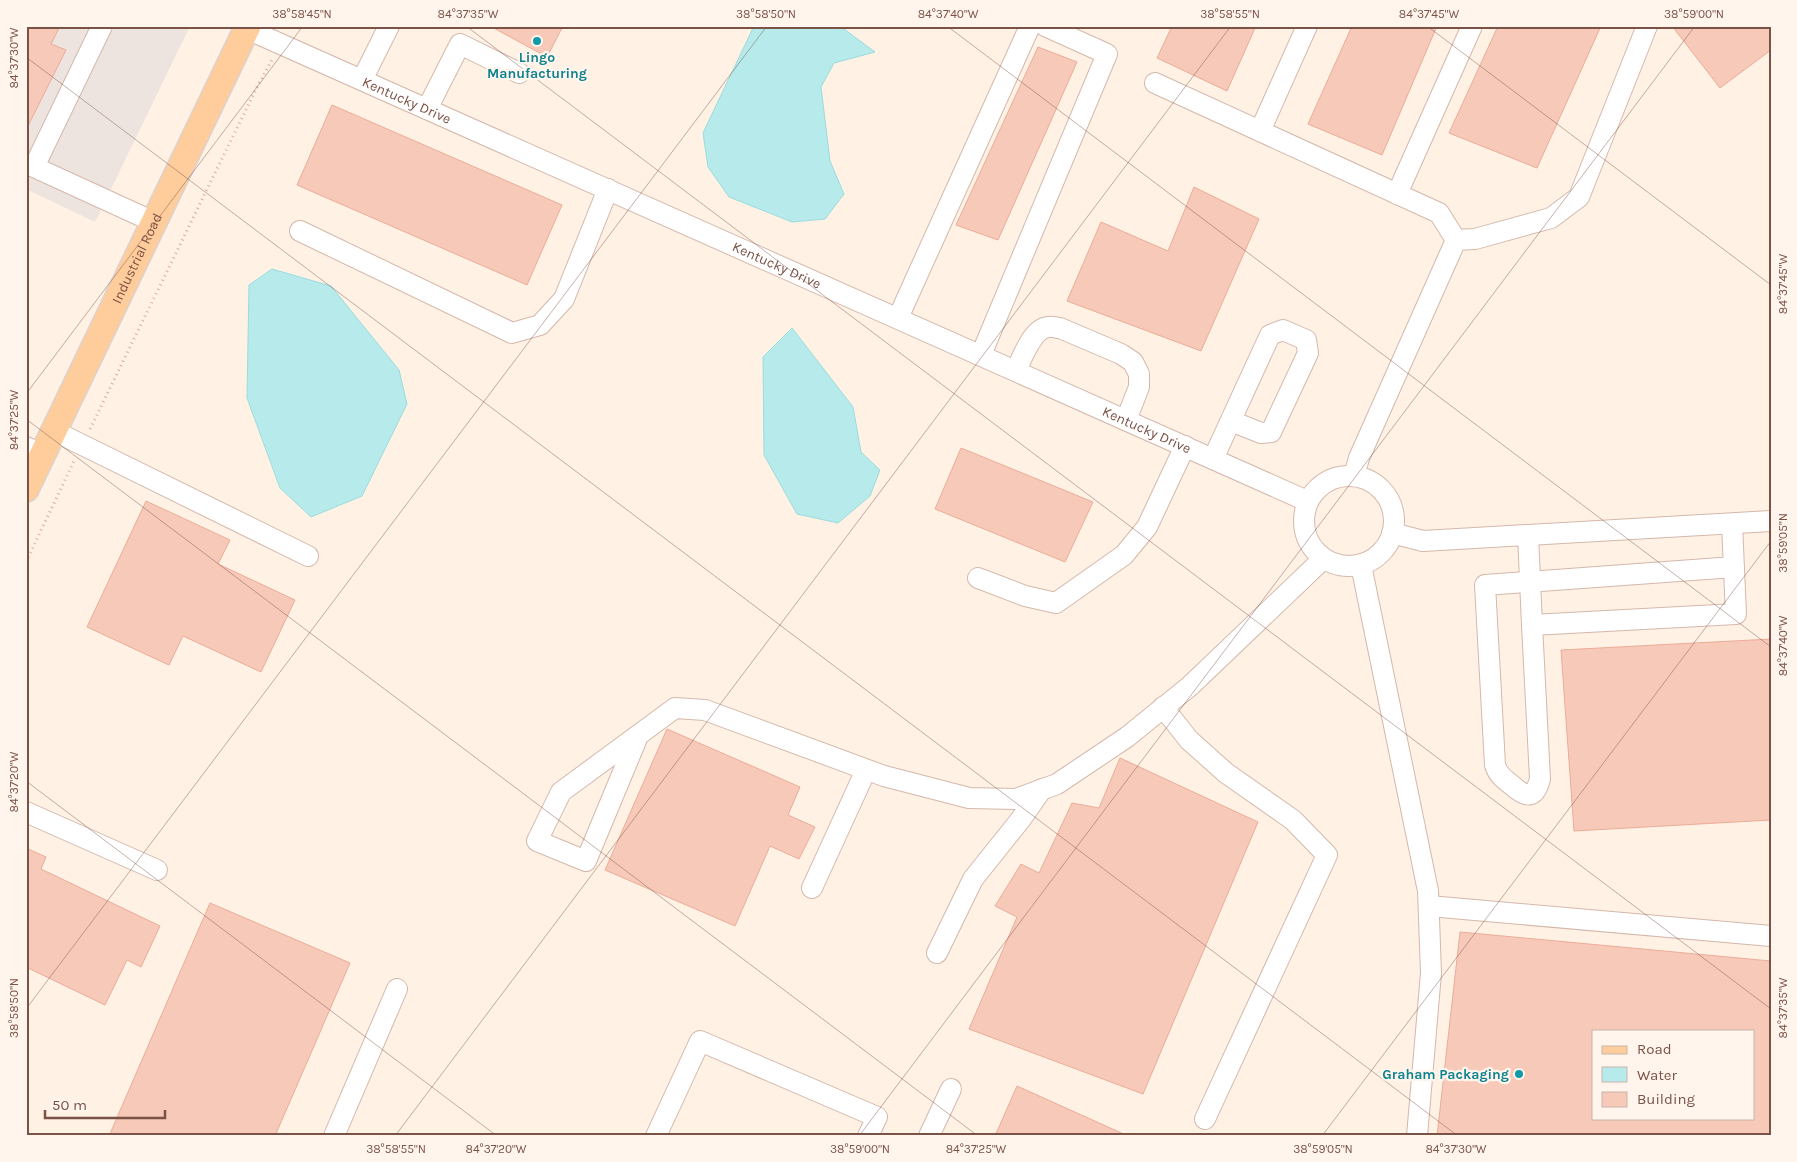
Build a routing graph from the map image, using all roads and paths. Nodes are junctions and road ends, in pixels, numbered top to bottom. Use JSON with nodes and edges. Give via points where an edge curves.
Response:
{"nodes":[{"id":1,"x":102,"y":26,"type":"edge"},
{"id":2,"x":389,"y":26,"type":"edge"},
{"id":3,"x":1030,"y":26,"type":"edge"},
{"id":4,"x":1045,"y":26,"type":"edge"},
{"id":5,"x":1307,"y":26,"type":"edge"},
{"id":6,"x":1472,"y":26,"type":"edge"},
{"id":7,"x":1647,"y":26,"type":"edge"},
{"id":8,"x":248,"y":28,"type":"edge"},
{"id":9,"x":271,"y":63,"type":"dead end"},
{"id":10,"x":519,"y":73,"type":"dead end"},
{"id":11,"x":362,"y":80,"type":"junction"},
{"id":12,"x":1155,"y":83,"type":"dead end"},
{"id":13,"x":427,"y":109,"type":"junction"},
{"id":14,"x":1260,"y":131,"type":"junction"},
{"id":15,"x":30,"y":165,"type":"edge"},
{"id":16,"x":608,"y":189,"type":"junction"},
{"id":17,"x":1397,"y":194,"type":"junction"},
{"id":18,"x":154,"y":222,"type":"junction"},
{"id":19,"x":300,"y":232,"type":"dead end"},
{"id":20,"x":1456,"y":240,"type":"junction"},
{"id":21,"x":898,"y":318,"type":"junction"},
{"id":22,"x":981,"y":355,"type":"junction"},
{"id":23,"x":1016,"y":371,"type":"junction"},
{"id":24,"x":1126,"y":420,"type":"junction"},
{"id":25,"x":1231,"y":420,"type":"junction"},
{"id":26,"x":93,"y":423,"type":"dead end"},
{"id":27,"x":54,"y":431,"type":"junction"},
{"id":28,"x":1185,"y":446,"type":"junction"},
{"id":29,"x":35,"y":451,"type":"edge"},
{"id":30,"x":1213,"y":459,"type":"junction"},
{"id":31,"x":72,"y":466,"type":"dead end"},
{"id":32,"x":1354,"y":476,"type":"junction"},
{"id":33,"x":26,"y":489,"type":"edge"},
{"id":34,"x":1308,"y":502,"type":"junction"},
{"id":35,"x":1771,"y":521,"type":"edge"},
{"id":36,"x":1732,"y":524,"type":"junction"},
{"id":37,"x":1392,"y":533,"type":"junction"},
{"id":38,"x":1528,"y":535,"type":"junction"},
{"id":39,"x":308,"y":556,"type":"dead end"},
{"id":40,"x":1323,"y":559,"type":"junction"},
{"id":41,"x":26,"y":562,"type":"edge"},
{"id":42,"x":1361,"y":565,"type":"junction"},
{"id":43,"x":1734,"y":567,"type":"junction"},
{"id":44,"x":978,"y":578,"type":"dead end"},
{"id":45,"x":1530,"y":581,"type":"junction"},
{"id":46,"x":1532,"y":625,"type":"junction"},
{"id":47,"x":1163,"y":707,"type":"junction"},
{"id":48,"x":638,"y":736,"type":"junction"},
{"id":49,"x":866,"y":770,"type":"junction"},
{"id":50,"x":1042,"y":789,"type":"junction"},
{"id":51,"x":26,"y":812,"type":"edge"},
{"id":52,"x":157,"y":870,"type":"dead end"},
{"id":53,"x":812,"y":888,"type":"dead end"},
{"id":54,"x":1428,"y":906,"type":"junction"},
{"id":55,"x":1771,"y":936,"type":"edge"},
{"id":56,"x":937,"y":953,"type":"dead end"},
{"id":57,"x":397,"y":989,"type":"dead end"},
{"id":58,"x":951,"y":1089,"type":"dead end"},
{"id":59,"x":1205,"y":1119,"type":"dead end"},
{"id":60,"x":334,"y":1136,"type":"edge"},
{"id":61,"x":656,"y":1136,"type":"edge"},
{"id":62,"x":868,"y":1136,"type":"edge"},
{"id":63,"x":929,"y":1136,"type":"edge"},
{"id":64,"x":1418,"y":1136,"type":"edge"}],
"edges":[{"from":1,"to":15,"type":"street"},
{"from":2,"to":11,"type":"street"},
{"from":3,"to":21,"type":"street"},
{"from":4,"to":22,"type":"street","via":[[1107,54]]},
{"from":5,"to":14,"type":"street"},
{"from":6,"to":17,"type":"street"},
{"from":7,"to":20,"type":"street","via":[[1579,198],[1551,218],[1475,239]]},
{"from":8,"to":11,"type":"street","name":"Kentucky Drive"},
{"from":8,"to":18,"type":"main road","name":"Industrial Road"},
{"from":9,"to":26,"type":"path"},
{"from":10,"to":13,"type":"street","via":[[460,44]]},
{"from":11,"to":13,"type":"street","name":"Kentucky Drive"},
{"from":12,"to":14,"type":"street"},
{"from":13,"to":16,"type":"street","name":"Kentucky Drive"},
{"from":14,"to":17,"type":"street"},
{"from":15,"to":18,"type":"street"},
{"from":16,"to":19,"type":"street","via":[[564,299],[540,325],[512,333]]},
{"from":16,"to":21,"type":"street","name":"Kentucky Drive"},
{"from":17,"to":20,"type":"street","via":[[1439,213]]},
{"from":18,"to":27,"type":"main road","name":"Industrial Road"},
{"from":20,"to":32,"type":"street","via":[[1359,458]]},
{"from":21,"to":22,"type":"street","name":"Kentucky Drive"},
{"from":22,"to":23,"type":"street","name":"Kentucky Drive"},
{"from":23,"to":24,"type":"street","name":"Kentucky Drive"},
{"from":23,"to":24,"type":"street","via":[[1031,339],[1049,326],[1121,354],[1133,362],[1139,374],[1139,387]]},
{"from":24,"to":28,"type":"street","name":"Kentucky Drive"},
{"from":25,"to":25,"type":"street","via":[[1270,335],[1283,330],[1306,340],[1308,353],[1271,432],[1261,434]]},
{"from":25,"to":30,"type":"street"},
{"from":27,"to":29,"type":"main road","name":"Industrial Road"},
{"from":27,"to":39,"type":"street"},
{"from":28,"to":30,"type":"street","name":"Kentucky Drive"},
{"from":28,"to":44,"type":"street","via":[[1147,527],[1124,555],[1056,603],[1025,596]]},
{"from":29,"to":33,"type":"main road","name":"Industrial Road"},
{"from":30,"to":34,"type":"street","name":"Kentucky Drive"},
{"from":31,"to":41,"type":"path"},
{"from":32,"to":34,"type":"street","via":[[1336,477],[1319,486]]},
{"from":32,"to":37,"type":"street","via":[[1369,480],[1386,496],[1394,518]]},
{"from":34,"to":40,"type":"street","via":[[1303,517],[1304,533],[1311,548]]},
{"from":35,"to":36,"type":"street"},
{"from":36,"to":38,"type":"street"},
{"from":36,"to":43,"type":"street"},
{"from":37,"to":38,"type":"street","via":[[1423,541]]},
{"from":37,"to":42,"type":"street","via":[[1386,547]]},
{"from":38,"to":45,"type":"street"},
{"from":40,"to":42,"type":"street","via":[[1348,567]]},
{"from":40,"to":47,"type":"street","via":[[1190,686]]},
{"from":42,"to":54,"type":"street","via":[[1428,891]]},
{"from":43,"to":45,"type":"street"},
{"from":43,"to":46,"type":"street","via":[[1736,614]]},
{"from":45,"to":46,"type":"street"},
{"from":45,"to":46,"type":"street","via":[[1485,585],[1495,765],[1501,776],[1523,795],[1529,796],[1538,787],[1540,779]]},
{"from":47,"to":50,"type":"street","via":[[1126,737],[1057,784]]},
{"from":47,"to":59,"type":"street","via":[[1189,740],[1226,773],[1293,820],[1327,855]]},
{"from":48,"to":48,"type":"street","via":[[586,861],[537,841],[561,792]]},
{"from":48,"to":49,"type":"street","via":[[674,708],[705,710]]},
{"from":49,"to":50,"type":"street","via":[[969,798],[1016,799]]},
{"from":49,"to":53,"type":"street"},
{"from":50,"to":56,"type":"street","via":[[973,879]]},
{"from":51,"to":52,"type":"street"},
{"from":54,"to":55,"type":"street"},
{"from":54,"to":64,"type":"street","via":[[1430,973]]},
{"from":57,"to":60,"type":"street"},
{"from":58,"to":63,"type":"street"},
{"from":61,"to":62,"type":"street","via":[[700,1041],[877,1117]]}]}
